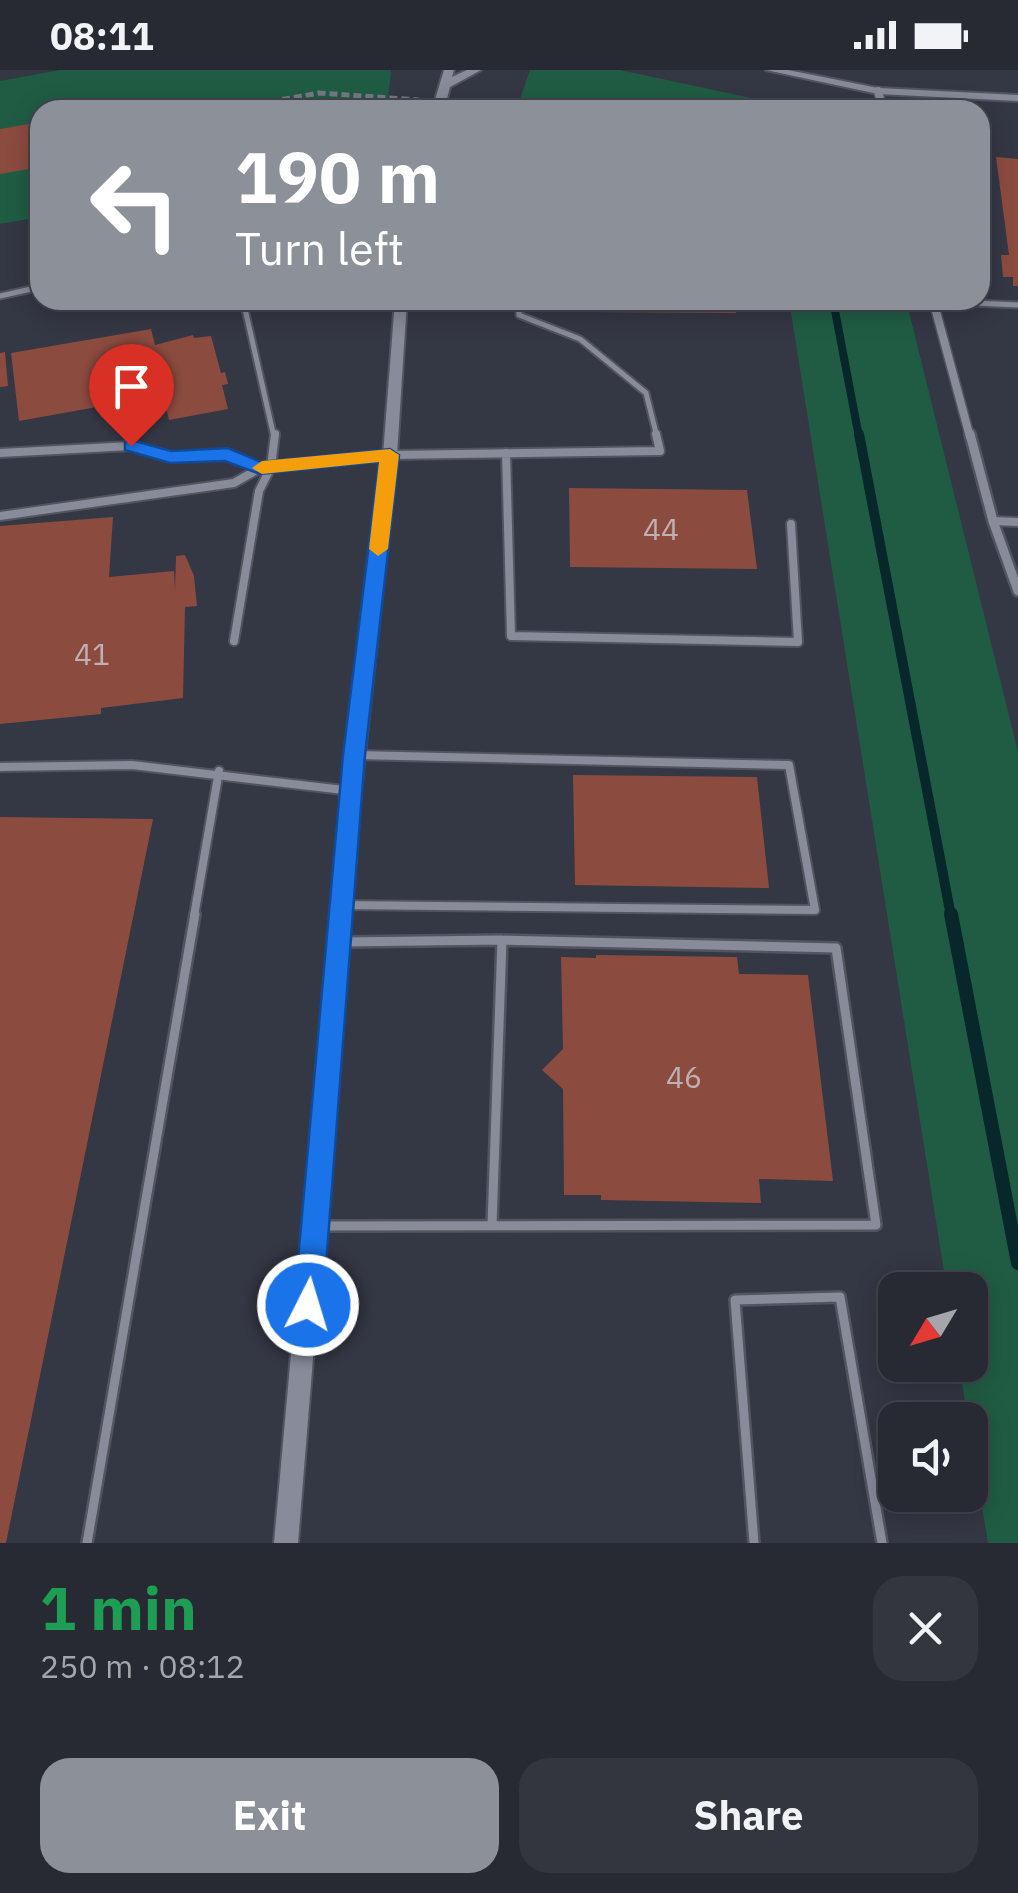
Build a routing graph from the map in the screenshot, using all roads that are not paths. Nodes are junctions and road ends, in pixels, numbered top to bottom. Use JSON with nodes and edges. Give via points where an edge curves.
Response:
{"nodes":[{"id":1,"x":449,"y":70,"type":"edge"},
{"id":2,"x":476,"y":70,"type":"edge"},
{"id":3,"x":771,"y":70,"type":"edge"},
{"id":4,"x":443,"y":86,"type":"junction"},
{"id":5,"x":878,"y":91,"type":"junction"},
{"id":6,"x":1018,"y":98,"type":"edge"},
{"id":7,"x":440,"y":100,"type":"edge"},
{"id":8,"x":880,"y":100,"type":"edge"},
{"id":9,"x":30,"y":289,"type":"edge"},
{"id":10,"x":0,"y":296,"type":"edge"},
{"id":11,"x":990,"y":303,"type":"edge"},
{"id":12,"x":1018,"y":305,"type":"edge"},
{"id":13,"x":246,"y":310,"type":"edge"},
{"id":14,"x":400,"y":310,"type":"edge"},
{"id":15,"x":519,"y":310,"type":"edge"},
{"id":16,"x":936,"y":310,"type":"edge"},
{"id":17,"x":0,"y":453,"type":"edge"},
{"id":18,"x":506,"y":453,"type":"junction"},
{"id":19,"x":390,"y":455,"type":"junction"},
{"id":20,"x":271,"y":467,"type":"junction"},
{"id":21,"x":260,"y":468,"type":"junction"},
{"id":22,"x":0,"y":516,"type":"edge"},
{"id":23,"x":993,"y":521,"type":"junction"},
{"id":24,"x":1018,"y":522,"type":"edge"},
{"id":25,"x":790,"y":524,"type":"dead end"},
{"id":26,"x":1018,"y":591,"type":"edge"},
{"id":27,"x":234,"y":641,"type":"dead end"},
{"id":28,"x":354,"y":755,"type":"junction"},
{"id":29,"x":0,"y":767,"type":"edge"},
{"id":30,"x":219,"y":771,"type":"junction"},
{"id":31,"x":352,"y":791,"type":"junction"},
{"id":32,"x":341,"y":904,"type":"junction"},
{"id":33,"x":502,"y":940,"type":"junction"},
{"id":34,"x":337,"y":942,"type":"junction"},
{"id":35,"x":492,"y":1225,"type":"junction"},
{"id":36,"x":316,"y":1226,"type":"junction"},
{"id":37,"x":87,"y":1543,"type":"edge"},
{"id":38,"x":286,"y":1543,"type":"edge"},
{"id":39,"x":754,"y":1543,"type":"edge"},
{"id":40,"x":882,"y":1543,"type":"edge"}],
"edges":[{"from":1,"to":4,"type":"street"},
{"from":2,"to":4,"type":"street"},
{"from":3,"to":5,"type":"street"},
{"from":4,"to":7,"type":"street"},
{"from":5,"to":6,"type":"street"},
{"from":5,"to":8,"type":"street"},
{"from":9,"to":10,"type":"lane"},
{"from":11,"to":12,"type":"lane"},
{"from":13,"to":20,"type":"lane","via":[[276,431]]},
{"from":14,"to":19,"type":"street"},
{"from":15,"to":18,"type":"lane","via":[[580,339],[646,393],[660,452]]},
{"from":16,"to":23,"type":"street"},
{"from":17,"to":21,"type":"lane","via":[[131,446],[170,457],[228,454]]},
{"from":18,"to":19,"type":"lane"},
{"from":18,"to":25,"type":"lane","via":[[511,636],[798,642]]},
{"from":19,"to":20,"type":"lane"},
{"from":19,"to":28,"type":"street"},
{"from":20,"to":21,"type":"lane"},
{"from":20,"to":27,"type":"lane","via":[[259,491]]},
{"from":21,"to":22,"type":"lane","via":[[234,484]]},
{"from":23,"to":24,"type":"lane"},
{"from":23,"to":26,"type":"street"},
{"from":28,"to":31,"type":"street"},
{"from":28,"to":32,"type":"lane","via":[[789,765],[815,910]]},
{"from":29,"to":30,"type":"lane"},
{"from":30,"to":31,"type":"lane"},
{"from":30,"to":37,"type":"lane"},
{"from":31,"to":32,"type":"street"},
{"from":32,"to":34,"type":"street"},
{"from":33,"to":34,"type":"lane"},
{"from":33,"to":35,"type":"lane"},
{"from":33,"to":35,"type":"lane","via":[[836,948],[876,1225]]},
{"from":34,"to":36,"type":"street"},
{"from":35,"to":36,"type":"lane"},
{"from":36,"to":38,"type":"street"},
{"from":39,"to":40,"type":"lane","via":[[735,1300],[840,1297]]}]}
